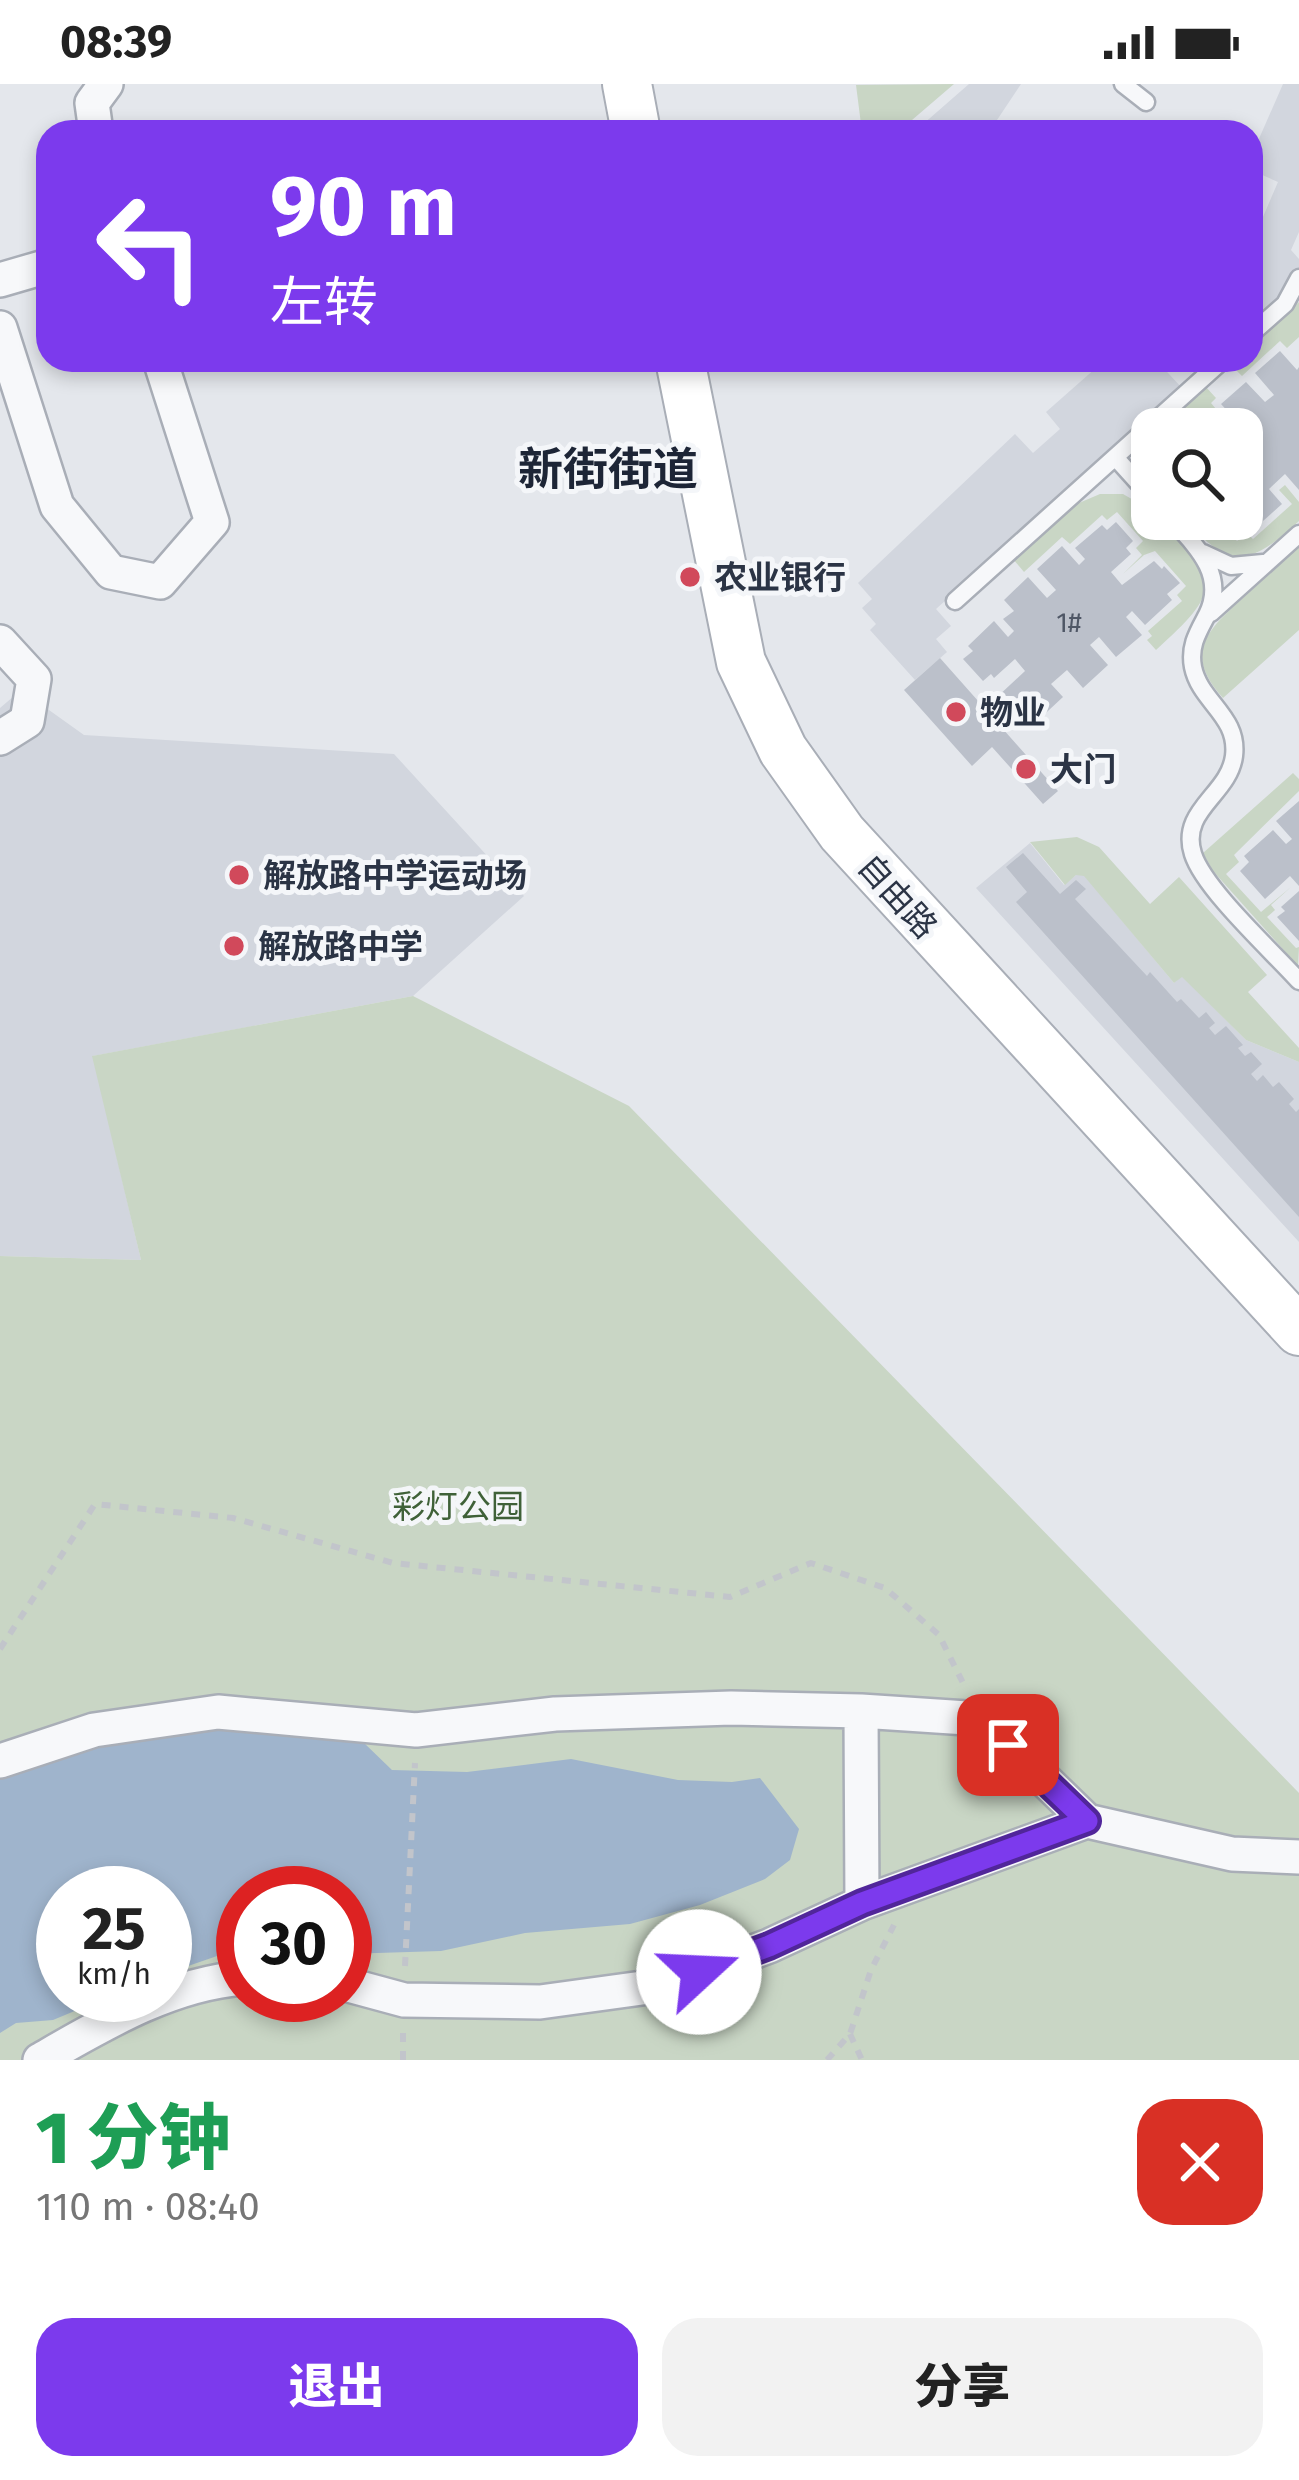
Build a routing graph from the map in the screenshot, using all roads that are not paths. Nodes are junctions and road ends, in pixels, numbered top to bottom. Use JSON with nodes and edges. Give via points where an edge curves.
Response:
{"nodes":[{"id":1,"x":106,"y":84,"type":"edge"},
{"id":2,"x":627,"y":84,"type":"edge"},
{"id":3,"x":660,"y":84,"type":"edge"},
{"id":4,"x":1123,"y":84,"type":"edge"},
{"id":5,"x":1146,"y":102,"type":"dead end"},
{"id":6,"x":94,"y":120,"type":"edge"},
{"id":7,"x":634,"y":120,"type":"edge"},
{"id":8,"x":667,"y":120,"type":"edge"},
{"id":9,"x":36,"y":270,"type":"edge"},
{"id":10,"x":1299,"y":278,"type":"edge"},
{"id":11,"x":0,"y":280,"type":"edge"},
{"id":12,"x":1263,"y":323,"type":"edge"},
{"id":13,"x":0,"y":328,"type":"edge"},
{"id":14,"x":164,"y":372,"type":"edge"},
{"id":15,"x":682,"y":372,"type":"edge"},
{"id":16,"x":714,"y":372,"type":"edge"},
{"id":17,"x":1210,"y":372,"type":"edge"},
{"id":18,"x":1115,"y":457,"type":"junction"},
{"id":19,"x":1131,"y":475,"type":"edge"},
{"id":20,"x":1299,"y":534,"type":"edge"},
{"id":21,"x":1191,"y":540,"type":"edge"},
{"id":22,"x":1200,"y":550,"type":"junction"},
{"id":23,"x":1274,"y":556,"type":"junction"},
{"id":24,"x":955,"y":602,"type":"dead end"},
{"id":25,"x":1206,"y":617,"type":"junction"},
{"id":26,"x":0,"y":642,"type":"edge"},
{"id":27,"x":0,"y":738,"type":"edge"},
{"id":28,"x":1299,"y":981,"type":"edge"},
{"id":29,"x":1299,"y":1287,"type":"edge"},
{"id":30,"x":1299,"y":1331,"type":"edge"},
{"id":31,"x":861,"y":1711,"type":"junction"},
{"id":32,"x":0,"y":1761,"type":"edge"},
{"id":33,"x":1087,"y":1821,"type":"junction"},
{"id":34,"x":1299,"y":1857,"type":"edge"},
{"id":35,"x":862,"y":1903,"type":"junction"},
{"id":36,"x":216,"y":1981,"type":"edge"},
{"id":37,"x":372,"y":1991,"type":"edge"},
{"id":38,"x":40,"y":2060,"type":"edge"}],
"edges":[{"from":1,"to":6,"type":"street","via":[[92,103]]},
{"from":2,"to":7,"type":"main road"},
{"from":3,"to":8,"type":"main road"},
{"from":4,"to":5,"type":"lane"},
{"from":9,"to":11,"type":"street"},
{"from":10,"to":12,"type":"lane"},
{"from":13,"to":14,"type":"street","via":[[57,506],[111,572],[160,582],[212,522]]},
{"from":15,"to":30,"type":"main road","name":"自由路","via":[[741,662],[783,750],[842,833]]},
{"from":16,"to":29,"type":"main road","name":"自由路","via":[[771,655],[809,735],[865,818]]},
{"from":17,"to":18,"type":"lane"},
{"from":18,"to":19,"type":"lane"},
{"from":18,"to":24,"type":"lane"},
{"from":20,"to":23,"type":"lane"},
{"from":21,"to":22,"type":"lane"},
{"from":22,"to":23,"type":"lane","via":[[1238,567]]},
{"from":22,"to":25,"type":"lane","via":[[1213,582]]},
{"from":23,"to":25,"type":"lane"},
{"from":25,"to":28,"type":"lane","via":[[1193,642],[1194,670],[1228,722],[1234,753],[1228,775],[1196,817],[1191,846],[1207,879]]},
{"from":26,"to":27,"type":"street","via":[[34,679],[27,721]]},
{"from":31,"to":32,"type":"street","via":[[555,1714],[416,1730],[218,1712],[94,1730]]},
{"from":31,"to":33,"type":"street","via":[[982,1719]]},
{"from":31,"to":35,"type":"street"},
{"from":33,"to":34,"type":"street","via":[[1232,1854]]},
{"from":33,"to":35,"type":"street"},
{"from":35,"to":37,"type":"street","via":[[664,1985],[539,2002],[404,2000]]},
{"from":36,"to":38,"type":"street","via":[[128,2009]]}]}
